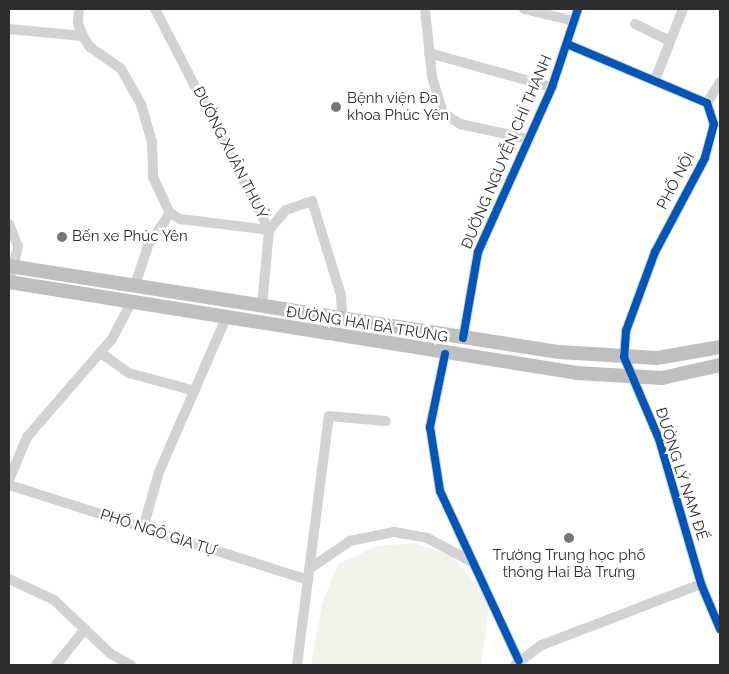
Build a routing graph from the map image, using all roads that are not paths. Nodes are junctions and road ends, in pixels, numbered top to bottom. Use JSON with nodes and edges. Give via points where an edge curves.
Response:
{"nodes":[{"id":1,"x":79,"y":9,"type":"edge"},
{"id":2,"x":155,"y":9,"type":"edge"},
{"id":3,"x":425,"y":9,"type":"edge"},
{"id":4,"x":524,"y":9,"type":"edge"},
{"id":5,"x":578,"y":9,"type":"edge"},
{"id":6,"x":683,"y":9,"type":"edge"},
{"id":7,"x":574,"y":21,"type":"junction"},
{"id":8,"x":635,"y":24,"type":"dead end"},
{"id":9,"x":9,"y":29,"type":"edge"},
{"id":10,"x":83,"y":36,"type":"junction"},
{"id":11,"x":670,"y":41,"type":"junction"},
{"id":12,"x":567,"y":44,"type":"junction"},
{"id":13,"x":428,"y":53,"type":"junction"},
{"id":14,"x":654,"y":80,"type":"junction"},
{"id":15,"x":720,"y":82,"type":"edge"},
{"id":16,"x":552,"y":87,"type":"junction"},
{"id":17,"x":707,"y":104,"type":"junction"},
{"id":18,"x":528,"y":139,"type":"junction"},
{"id":19,"x":170,"y":213,"type":"junction"},
{"id":20,"x":9,"y":224,"type":"edge"},
{"id":21,"x":269,"y":230,"type":"junction"},
{"id":22,"x":11,"y":267,"type":"edge"},
{"id":23,"x":9,"y":283,"type":"edge"},
{"id":24,"x":135,"y":285,"type":"junction"},
{"id":25,"x":131,"y":303,"type":"junction"},
{"id":26,"x":262,"y":305,"type":"junction"},
{"id":27,"x":342,"y":317,"type":"junction"},
{"id":28,"x":226,"y":318,"type":"junction"},
{"id":29,"x":339,"y":337,"type":"junction"},
{"id":30,"x":463,"y":338,"type":"junction"},
{"id":31,"x":720,"y":347,"type":"edge"},
{"id":32,"x":100,"y":353,"type":"junction"},
{"id":33,"x":445,"y":354,"type":"junction"},
{"id":34,"x":624,"y":357,"type":"junction"},
{"id":35,"x":720,"y":365,"type":"edge"},
{"id":36,"x":634,"y":379,"type":"junction"},
{"id":37,"x":195,"y":391,"type":"junction"},
{"id":38,"x":386,"y":421,"type":"dead end"},
{"id":39,"x":9,"y":480,"type":"edge"},
{"id":40,"x":9,"y":485,"type":"edge"},
{"id":41,"x":143,"y":528,"type":"junction"},
{"id":42,"x":475,"y":563,"type":"junction"},
{"id":43,"x":309,"y":569,"type":"junction"},
{"id":44,"x":9,"y":579,"type":"edge"},
{"id":45,"x":308,"y":580,"type":"junction"},
{"id":46,"x":701,"y":584,"type":"junction"},
{"id":47,"x":85,"y":629,"type":"junction"},
{"id":48,"x":720,"y":629,"type":"edge"},
{"id":49,"x":517,"y":663,"type":"edge"},
{"id":50,"x":56,"y":665,"type":"edge"},
{"id":51,"x":132,"y":665,"type":"edge"},
{"id":52,"x":297,"y":665,"type":"edge"}],
"edges":[{"from":1,"to":10,"type":"street","via":[[78,23]]},
{"from":2,"to":21,"type":"street","name":"ĐƯỜNG XUÂN THUỶ"},
{"from":3,"to":13,"type":"street"},
{"from":4,"to":7,"type":"street"},
{"from":5,"to":7,"type":"street","name":"ĐƯỜNG NGUYỄN CHÍ THANH"},
{"from":6,"to":11,"type":"street"},
{"from":7,"to":12,"type":"street","name":"ĐƯỜNG NGUYỄN CHÍ THANH"},
{"from":8,"to":11,"type":"street"},
{"from":9,"to":10,"type":"street"},
{"from":10,"to":19,"type":"street","via":[[132,84],[152,142],[153,177]]},
{"from":11,"to":14,"type":"street"},
{"from":12,"to":14,"type":"street"},
{"from":12,"to":16,"type":"street","name":"ĐƯỜNG NGUYỄN CHÍ THANH"},
{"from":13,"to":16,"type":"street"},
{"from":13,"to":18,"type":"street","via":[[443,113],[450,120]]},
{"from":14,"to":17,"type":"street"},
{"from":15,"to":17,"type":"street"},
{"from":16,"to":18,"type":"street","name":"ĐƯỜNG NGUYỄN CHÍ THANH"},
{"from":17,"to":34,"type":"street","name":"PHỐ NỘI","via":[[714,124],[705,158],[655,252],[626,330]]},
{"from":18,"to":30,"type":"street","name":"ĐƯỜNG NGUYỄN CHÍ THANH","via":[[478,252]]},
{"from":19,"to":21,"type":"street","via":[[180,219]]},
{"from":19,"to":24,"type":"street","via":[[148,246]]},
{"from":20,"to":22,"type":"street","via":[[18,246]]},
{"from":21,"to":26,"type":"street","name":"ĐƯỜNG XUÂN THUỶ"},
{"from":21,"to":27,"type":"street","via":[[286,210],[312,201],[341,295]]},
{"from":22,"to":23,"type":"street"},
{"from":22,"to":24,"type":"highway","name":"ĐƯỜNG HAI BÀ TRƯNG"},
{"from":23,"to":25,"type":"highway","name":"ĐƯỜNG HAI BÀ TRƯNG"},
{"from":24,"to":26,"type":"highway","name":"ĐƯỜNG HAI BÀ TRƯNG"},
{"from":25,"to":28,"type":"highway","name":"ĐƯỜNG HAI BÀ TRƯNG"},
{"from":25,"to":32,"type":"street","via":[[125,321]]},
{"from":26,"to":27,"type":"highway","name":"ĐƯỜNG HAI BÀ TRƯNG"},
{"from":27,"to":29,"type":"highway"},
{"from":27,"to":30,"type":"highway","name":"ĐƯỜNG HAI BÀ TRƯNG"},
{"from":28,"to":29,"type":"highway","name":"ĐƯỜNG HAI BÀ TRƯNG"},
{"from":28,"to":37,"type":"street"},
{"from":29,"to":33,"type":"highway","name":"ĐƯỜNG HAI BÀ TRƯNG"},
{"from":30,"to":34,"type":"highway","name":"ĐƯỜNG HAI BÀ TRƯNG"},
{"from":31,"to":34,"type":"highway","name":"ĐƯỜNG HAI BÀ TRƯNG","via":[[657,358]]},
{"from":32,"to":37,"type":"street","via":[[129,373]]},
{"from":32,"to":39,"type":"street","via":[[27,437]]},
{"from":33,"to":36,"type":"highway","name":"ĐƯỜNG HAI BÀ TRƯNG"},
{"from":33,"to":42,"type":"street","via":[[430,426],[440,491]]},
{"from":34,"to":36,"type":"street","name":"ĐƯỜNG LÝ NAM ĐẾ"},
{"from":35,"to":36,"type":"highway","name":"ĐƯỜNG HAI BÀ TRƯNG","via":[[663,378]]},
{"from":36,"to":46,"type":"street","name":"ĐƯỜNG LÝ NAM ĐẾ","via":[[659,439]]},
{"from":37,"to":41,"type":"street","via":[[159,472]]},
{"from":38,"to":43,"type":"street","via":[[329,416]]},
{"from":40,"to":41,"type":"street","name":"PHỐ NGÔ GIA TỰ"},
{"from":41,"to":45,"type":"street","name":"PHỐ NGÔ GIA TỰ"},
{"from":42,"to":43,"type":"street","via":[[427,538],[394,532],[350,541]]},
{"from":42,"to":49,"type":"street"},
{"from":43,"to":45,"type":"street"},
{"from":44,"to":47,"type":"street","via":[[54,600]]},
{"from":45,"to":52,"type":"street"},
{"from":46,"to":48,"type":"street","name":"ĐƯỜNG LÝ NAM ĐẾ"},
{"from":46,"to":49,"type":"street","via":[[542,645]]},
{"from":47,"to":50,"type":"street"},
{"from":47,"to":51,"type":"street","via":[[111,654]]}]}
